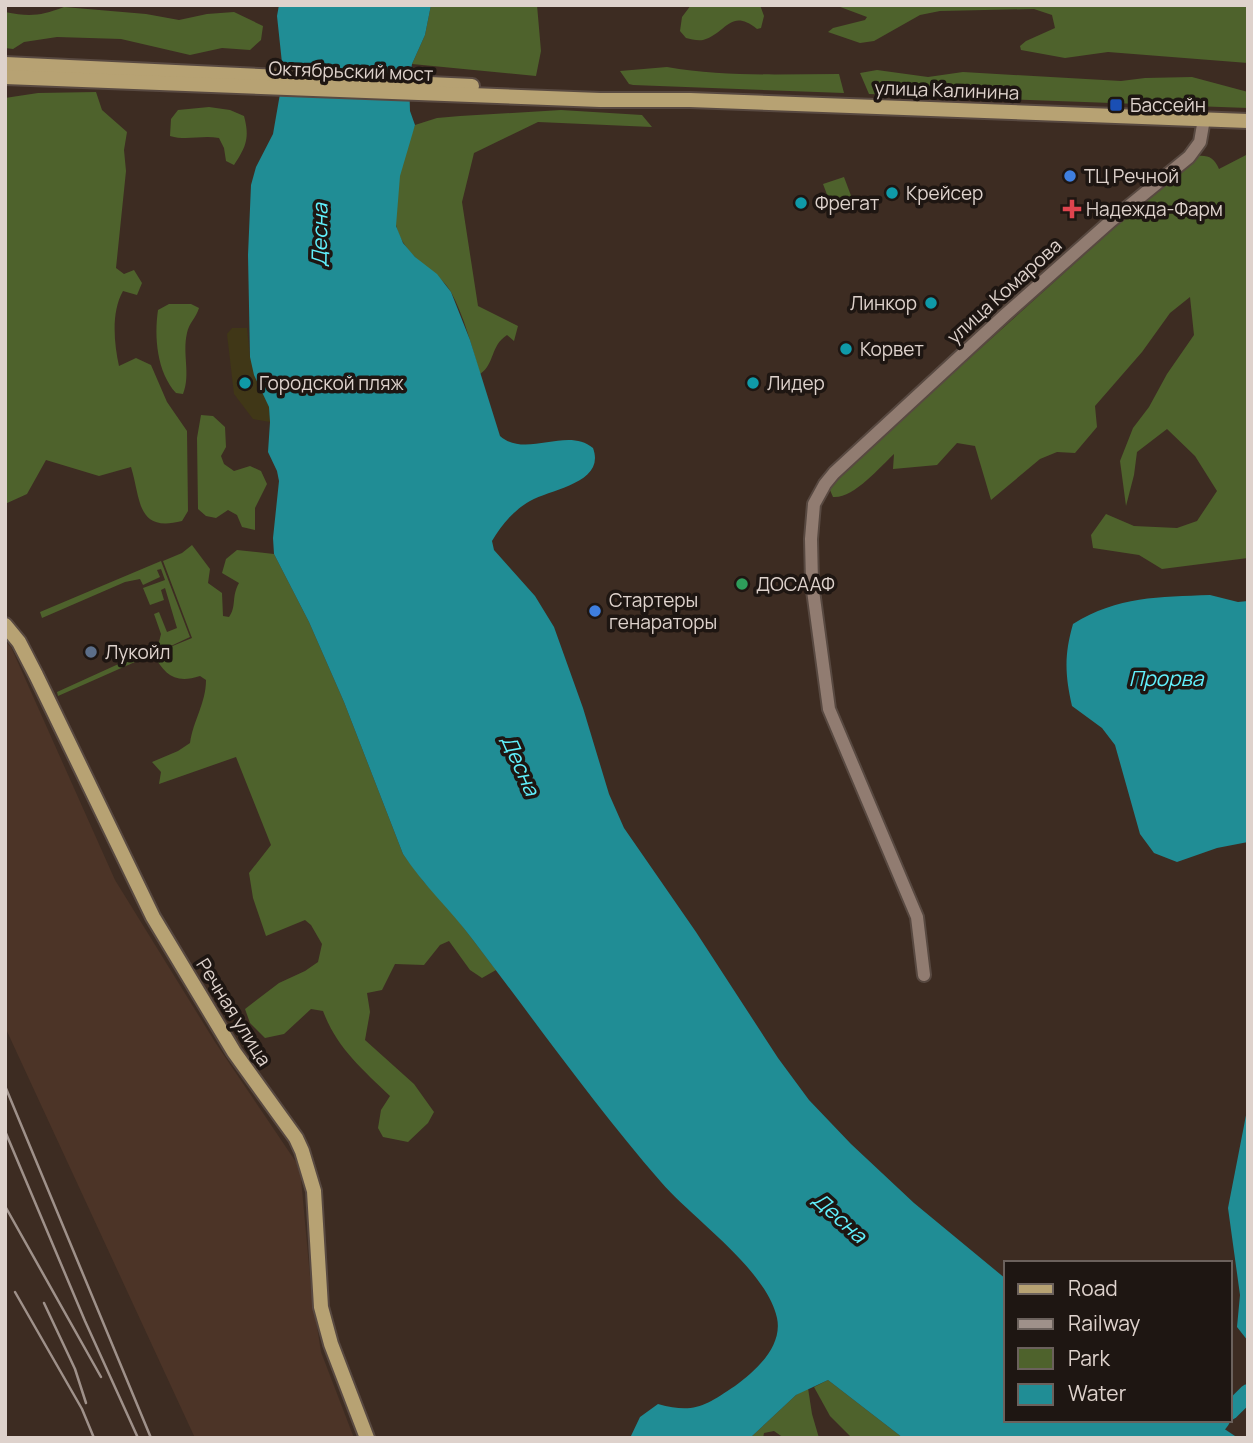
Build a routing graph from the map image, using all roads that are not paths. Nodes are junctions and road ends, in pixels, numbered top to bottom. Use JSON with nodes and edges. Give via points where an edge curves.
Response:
{"nodes":[{"id":1,"x":5,"y":64,"type":"edge"},
{"id":2,"x":101,"y":75,"type":"junction"},
{"id":3,"x":5,"y":77,"type":"edge"},
{"id":4,"x":600,"y":96,"type":"joint"},
{"id":5,"x":1204,"y":119,"type":"junction"},
{"id":6,"x":1248,"y":121,"type":"edge"},
{"id":7,"x":5,"y":625,"type":"edge"},
{"id":8,"x":924,"y":975,"type":"dead end"},
{"id":9,"x":367,"y":1438,"type":"edge"}],
"edges":[{"from":1,"to":2,"type":"main road"},
{"from":2,"to":3,"type":"main road"},
{"from":2,"to":4,"type":"main road","name":"Октябрьский мост"},
{"from":4,"to":5,"type":"main road","name":"улица Калинина"},
{"from":5,"to":6,"type":"main road"},
{"from":5,"to":8,"type":"street","name":"улица Комарова","via":[[1200,142],[1189,157],[927,386],[834,473],[814,504],[812,583],[829,709],[917,916]]},
{"from":7,"to":9,"type":"main road","name":"Речная улица","via":[[36,675],[153,917],[234,1052],[296,1138],[313,1181],[321,1307]]}]}
